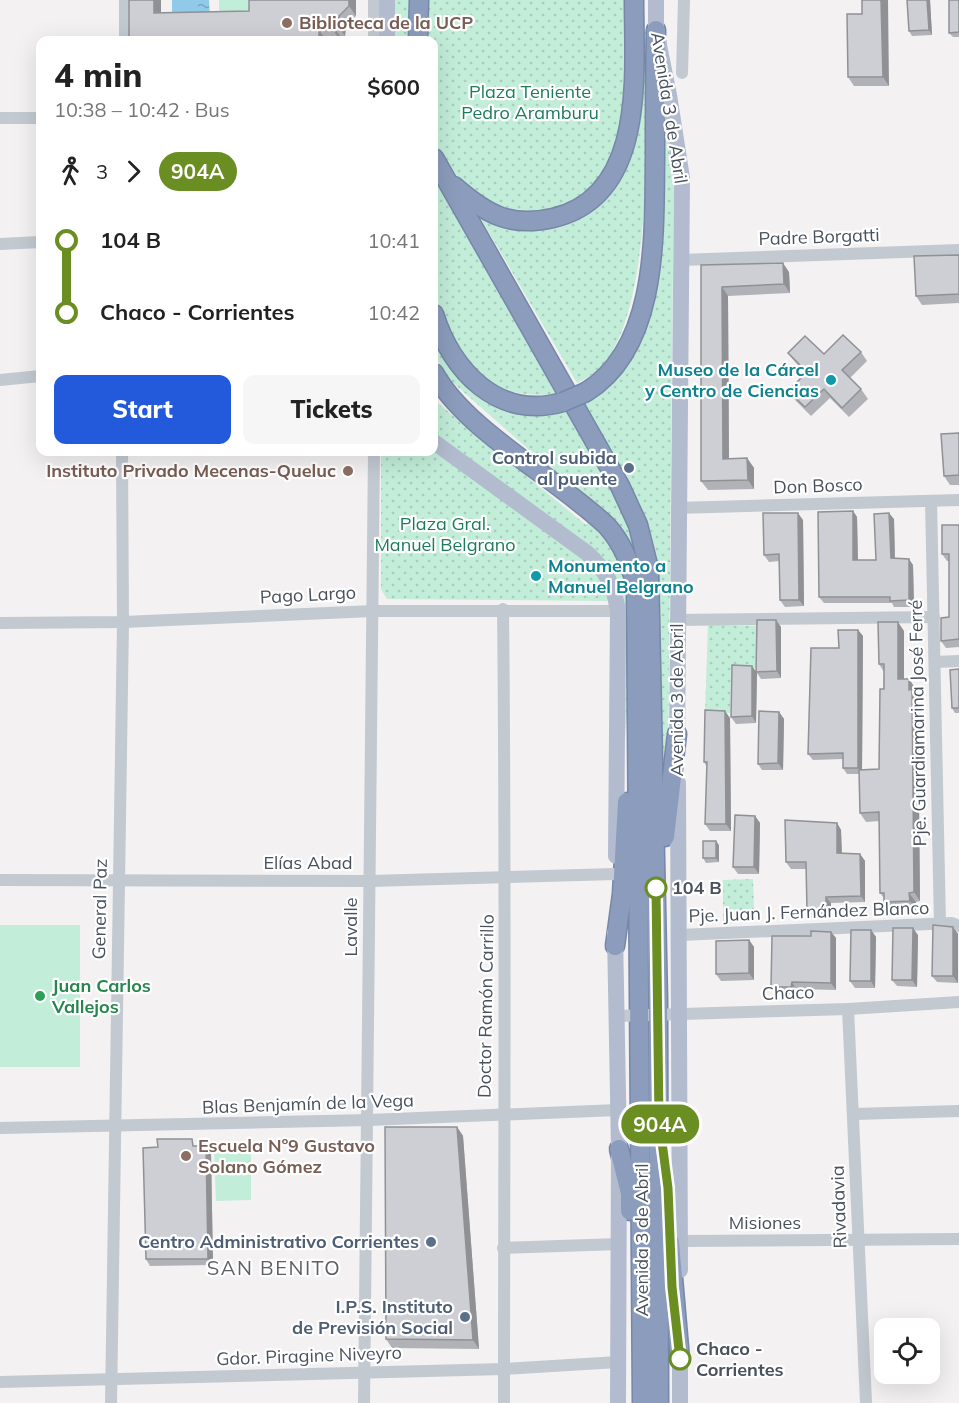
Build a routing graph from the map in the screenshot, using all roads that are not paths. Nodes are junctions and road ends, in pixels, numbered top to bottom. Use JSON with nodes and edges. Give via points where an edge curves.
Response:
{"nodes":[{"id":1,"x":125,"y":0,"type":"edge"},
{"id":2,"x":374,"y":0,"type":"edge"},
{"id":3,"x":387,"y":0,"type":"edge"},
{"id":4,"x":419,"y":0,"type":"edge"},
{"id":5,"x":634,"y":0,"type":"edge"},
{"id":6,"x":656,"y":0,"type":"edge"},
{"id":7,"x":684,"y":0,"type":"edge"},
{"id":8,"x":656,"y":30,"type":"junction"},
{"id":9,"x":125,"y":36,"type":"edge"},
{"id":10,"x":374,"y":36,"type":"edge"},
{"id":11,"x":387,"y":36,"type":"edge"},
{"id":12,"x":418,"y":36,"type":"edge"},
{"id":13,"x":682,"y":73,"type":"dead end"},
{"id":14,"x":0,"y":118,"type":"edge"},
{"id":15,"x":36,"y":118,"type":"edge"},
{"id":16,"x":438,"y":166,"type":"edge"},
{"id":17,"x":444,"y":178,"type":"junction"},
{"id":18,"x":36,"y":242,"type":"edge"},
{"id":19,"x":0,"y":244,"type":"edge"},
{"id":20,"x":959,"y":250,"type":"edge"},
{"id":21,"x":681,"y":260,"type":"junction"},
{"id":22,"x":438,"y":326,"type":"edge"},
{"id":23,"x":36,"y":376,"type":"edge"},
{"id":24,"x":438,"y":379,"type":"edge"},
{"id":25,"x":0,"y":380,"type":"edge"},
{"id":26,"x":438,"y":445,"type":"edge"},
{"id":27,"x":122,"y":456,"type":"edge"},
{"id":28,"x":374,"y":456,"type":"edge"},
{"id":29,"x":959,"y":500,"type":"edge"},
{"id":30,"x":931,"y":501,"type":"junction"},
{"id":31,"x":677,"y":508,"type":"junction"},
{"id":32,"x":503,"y":609,"type":"junction"},
{"id":33,"x":373,"y":611,"type":"junction"},
{"id":34,"x":618,"y":611,"type":"junction"},
{"id":35,"x":934,"y":617,"type":"junction"},
{"id":36,"x":676,"y":620,"type":"junction"},
{"id":37,"x":123,"y":622,"type":"junction"},
{"id":38,"x":0,"y":623,"type":"edge"},
{"id":39,"x":959,"y":661,"type":"edge"},
{"id":40,"x":935,"y":662,"type":"junction"},
{"id":41,"x":637,"y":692,"type":"junction"},
{"id":42,"x":677,"y":734,"type":"junction"},
{"id":43,"x":616,"y":874,"type":"junction"},
{"id":44,"x":506,"y":879,"type":"junction"},
{"id":45,"x":0,"y":880,"type":"edge"},
{"id":46,"x":118,"y":880,"type":"junction"},
{"id":47,"x":370,"y":881,"type":"junction"},
{"id":48,"x":940,"y":924,"type":"junction"},
{"id":49,"x":959,"y":926,"type":"edge"},
{"id":50,"x":680,"y":935,"type":"junction"},
{"id":51,"x":615,"y":946,"type":"junction"},
{"id":52,"x":959,"y":1002,"type":"edge"},
{"id":53,"x":658,"y":1008,"type":"junction"},
{"id":54,"x":848,"y":1009,"type":"junction"},
{"id":55,"x":680,"y":1015,"type":"junction"},
{"id":56,"x":617,"y":1016,"type":"junction"},
{"id":57,"x":639,"y":1016,"type":"junction"},
{"id":58,"x":618,"y":1110,"type":"junction"},
{"id":59,"x":959,"y":1112,"type":"edge"},
{"id":60,"x":854,"y":1114,"type":"junction"},
{"id":61,"x":503,"y":1116,"type":"junction"},
{"id":62,"x":659,"y":1119,"type":"junction"},
{"id":63,"x":369,"y":1120,"type":"junction"},
{"id":64,"x":114,"y":1126,"type":"junction"},
{"id":65,"x":0,"y":1128,"type":"edge"},
{"id":66,"x":619,"y":1149,"type":"junction"},
{"id":67,"x":959,"y":1239,"type":"edge"},
{"id":68,"x":680,"y":1241,"type":"junction"},
{"id":69,"x":859,"y":1241,"type":"junction"},
{"id":70,"x":619,"y":1244,"type":"junction"},
{"id":71,"x":503,"y":1248,"type":"junction"},
{"id":72,"x":680,"y":1359,"type":"junction"},
{"id":73,"x":618,"y":1362,"type":"junction"},
{"id":74,"x":643,"y":1365,"type":"junction"},
{"id":75,"x":504,"y":1369,"type":"junction"},
{"id":76,"x":365,"y":1373,"type":"junction"},
{"id":77,"x":111,"y":1379,"type":"junction"},
{"id":78,"x":0,"y":1382,"type":"edge"},
{"id":79,"x":111,"y":1403,"type":"edge"},
{"id":80,"x":364,"y":1403,"type":"edge"},
{"id":81,"x":504,"y":1403,"type":"edge"},
{"id":82,"x":618,"y":1403,"type":"edge"},
{"id":83,"x":642,"y":1403,"type":"edge"},
{"id":84,"x":659,"y":1403,"type":"edge"},
{"id":85,"x":680,"y":1403,"type":"edge"},
{"id":86,"x":866,"y":1403,"type":"edge"}],
"edges":[{"from":1,"to":9,"type":"street"},
{"from":2,"to":10,"type":"street"},
{"from":3,"to":11,"type":"main road"},
{"from":4,"to":12,"type":"highway"},
{"from":5,"to":17,"type":"highway","via":[[631,125],[616,166],[598,194],[567,214],[521,222],[482,209]]},
{"from":6,"to":8,"type":"main road","name":"Avenida 3 de Abril"},
{"from":7,"to":13,"type":"street"},
{"from":8,"to":21,"type":"main road","name":"Avenida 3 de Abril","via":[[682,178]]},
{"from":8,"to":22,"type":"highway","bridge":true,"via":[[654,218],[648,283],[625,353],[609,375],[563,402],[517,404],[479,386],[457,365]]},
{"from":14,"to":15,"type":"street"},
{"from":16,"to":17,"type":"highway","name":"Avenida 3 de Abril"},
{"from":17,"to":53,"type":"highway","name":"Avenida 3 de Abril","via":[[620,486],[643,540],[651,593]]},
{"from":18,"to":19,"type":"street"},
{"from":20,"to":21,"type":"street","name":"Padre Borgatti"},
{"from":21,"to":31,"type":"main road","name":"Avenida 3 de Abril"},
{"from":23,"to":25,"type":"street"},
{"from":24,"to":41,"type":"highway","name":"Avenida 3 de Abril","via":[[470,417],[596,515],[622,546],[636,586]]},
{"from":26,"to":34,"type":"main road","name":"Avenida 3 de Abril","via":[[592,558],[609,578]]},
{"from":27,"to":37,"type":"street","name":"General Paz"},
{"from":28,"to":33,"type":"street","name":"Lavalle"},
{"from":29,"to":30,"type":"street","name":"Don Bosco"},
{"from":30,"to":31,"type":"street","name":"Don Bosco"},
{"from":30,"to":35,"type":"street","name":"Pje. Guardiamarina José Ferré"},
{"from":31,"to":36,"type":"main road","name":"Avenida 3 de Abril"},
{"from":32,"to":33,"type":"street","name":"Pago Largo"},
{"from":32,"to":34,"type":"street","name":"Pago Largo"},
{"from":32,"to":44,"type":"street","name":"Doctor Ramón Carrillo"},
{"from":33,"to":37,"type":"street","name":"Pago Largo"},
{"from":33,"to":47,"type":"street","name":"Lavalle"},
{"from":34,"to":43,"type":"main road","name":"Avenida 3 de Abril"},
{"from":35,"to":36,"type":"street"},
{"from":35,"to":40,"type":"street","name":"Pje. Guardiamarina José Ferré"},
{"from":36,"to":42,"type":"main road","name":"Avenida 3 de Abril"},
{"from":37,"to":38,"type":"street","name":"Pago Largo"},
{"from":37,"to":46,"type":"street","name":"General Paz"},
{"from":39,"to":40,"type":"street"},
{"from":40,"to":48,"type":"street","name":"Pje. Guardiamarina José Ferré"},
{"from":41,"to":51,"type":"highway","via":[[629,749],[622,894]]},
{"from":41,"to":57,"type":"highway","name":"Avenida 3 de Abril"},
{"from":42,"to":50,"type":"main road","name":"Avenida 3 de Abril"},
{"from":42,"to":53,"type":"highway","via":[[666,830]]},
{"from":43,"to":44,"type":"street","name":"Elías Abad"},
{"from":43,"to":51,"type":"main road","name":"Avenida 3 de Abril"},
{"from":44,"to":47,"type":"street","name":"Elías Abad"},
{"from":44,"to":61,"type":"street","name":"Doctor Ramón Carrillo"},
{"from":45,"to":46,"type":"street","name":"Elías Abad"},
{"from":46,"to":47,"type":"street","name":"Elías Abad"},
{"from":46,"to":64,"type":"street","name":"General Paz"},
{"from":47,"to":63,"type":"street","name":"Lavalle"},
{"from":48,"to":49,"type":"street"},
{"from":48,"to":50,"type":"street","name":"Pje. Juan J. Fernández Blanco"},
{"from":50,"to":55,"type":"main road","name":"Avenida 3 de Abril"},
{"from":51,"to":56,"type":"main road","name":"Avenida 3 de Abril"},
{"from":52,"to":54,"type":"street","name":"Chaco"},
{"from":53,"to":55,"type":"street","name":"Chaco"},
{"from":53,"to":57,"type":"street","name":"Chaco"},
{"from":53,"to":62,"type":"highway","name":"Avenida 3 de Abril"},
{"from":54,"to":55,"type":"street","name":"Chaco"},
{"from":54,"to":60,"type":"street","name":"Rivadavia"},
{"from":55,"to":68,"type":"main road","name":"Avenida 3 de Abril"},
{"from":56,"to":57,"type":"street","name":"Chaco"},
{"from":56,"to":58,"type":"main road","name":"Avenida 3 de Abril"},
{"from":57,"to":74,"type":"highway","name":"Avenida 3 de Abril"},
{"from":58,"to":61,"type":"street","name":"Blas Benjamín de la Vega"},
{"from":58,"to":66,"type":"main road","name":"Avenida 3 de Abril"},
{"from":59,"to":60,"type":"street"},
{"from":60,"to":69,"type":"street","name":"Rivadavia"},
{"from":61,"to":63,"type":"street","name":"Blas Benjamín de la Vega"},
{"from":61,"to":71,"type":"street","name":"Doctor Ramón Carrillo"},
{"from":62,"to":72,"type":"highway"},
{"from":62,"to":84,"type":"highway","name":"Avenida 3 de Abril"},
{"from":63,"to":64,"type":"street","name":"Blas Benjamín de la Vega"},
{"from":63,"to":76,"type":"street","name":"Lavalle"},
{"from":64,"to":65,"type":"street","name":"Blas Benjamín de la Vega"},
{"from":64,"to":77,"type":"street","name":"General Paz"},
{"from":66,"to":70,"type":"main road","name":"Avenida 3 de Abril"},
{"from":66,"to":74,"type":"highway","via":[[630,1193],[632,1289]]},
{"from":67,"to":69,"type":"street","name":"Misiones"},
{"from":68,"to":69,"type":"street","name":"Misiones"},
{"from":68,"to":72,"type":"main road","name":"Avenida 3 de Abril"},
{"from":69,"to":86,"type":"street","name":"Rivadavia"},
{"from":70,"to":71,"type":"street"},
{"from":70,"to":73,"type":"main road","name":"Avenida 3 de Abril"},
{"from":71,"to":75,"type":"street","name":"Doctor Ramón Carrillo"},
{"from":72,"to":85,"type":"main road","name":"Avenida 3 de Abril"},
{"from":73,"to":75,"type":"street","name":"Gdor. Piragine Niveyro"},
{"from":73,"to":82,"type":"main road","name":"Avenida 3 de Abril"},
{"from":74,"to":83,"type":"highway","name":"Avenida 3 de Abril"},
{"from":75,"to":76,"type":"street","name":"Gdor. Piragine Niveyro"},
{"from":75,"to":81,"type":"street","name":"Doctor Ramón Carrillo"},
{"from":76,"to":77,"type":"street","name":"Gdor. Piragine Niveyro"},
{"from":76,"to":80,"type":"street","name":"Lavalle"},
{"from":77,"to":78,"type":"street","name":"Gdor. Piragine Niveyro"},
{"from":77,"to":79,"type":"street","name":"General Paz"}]}
